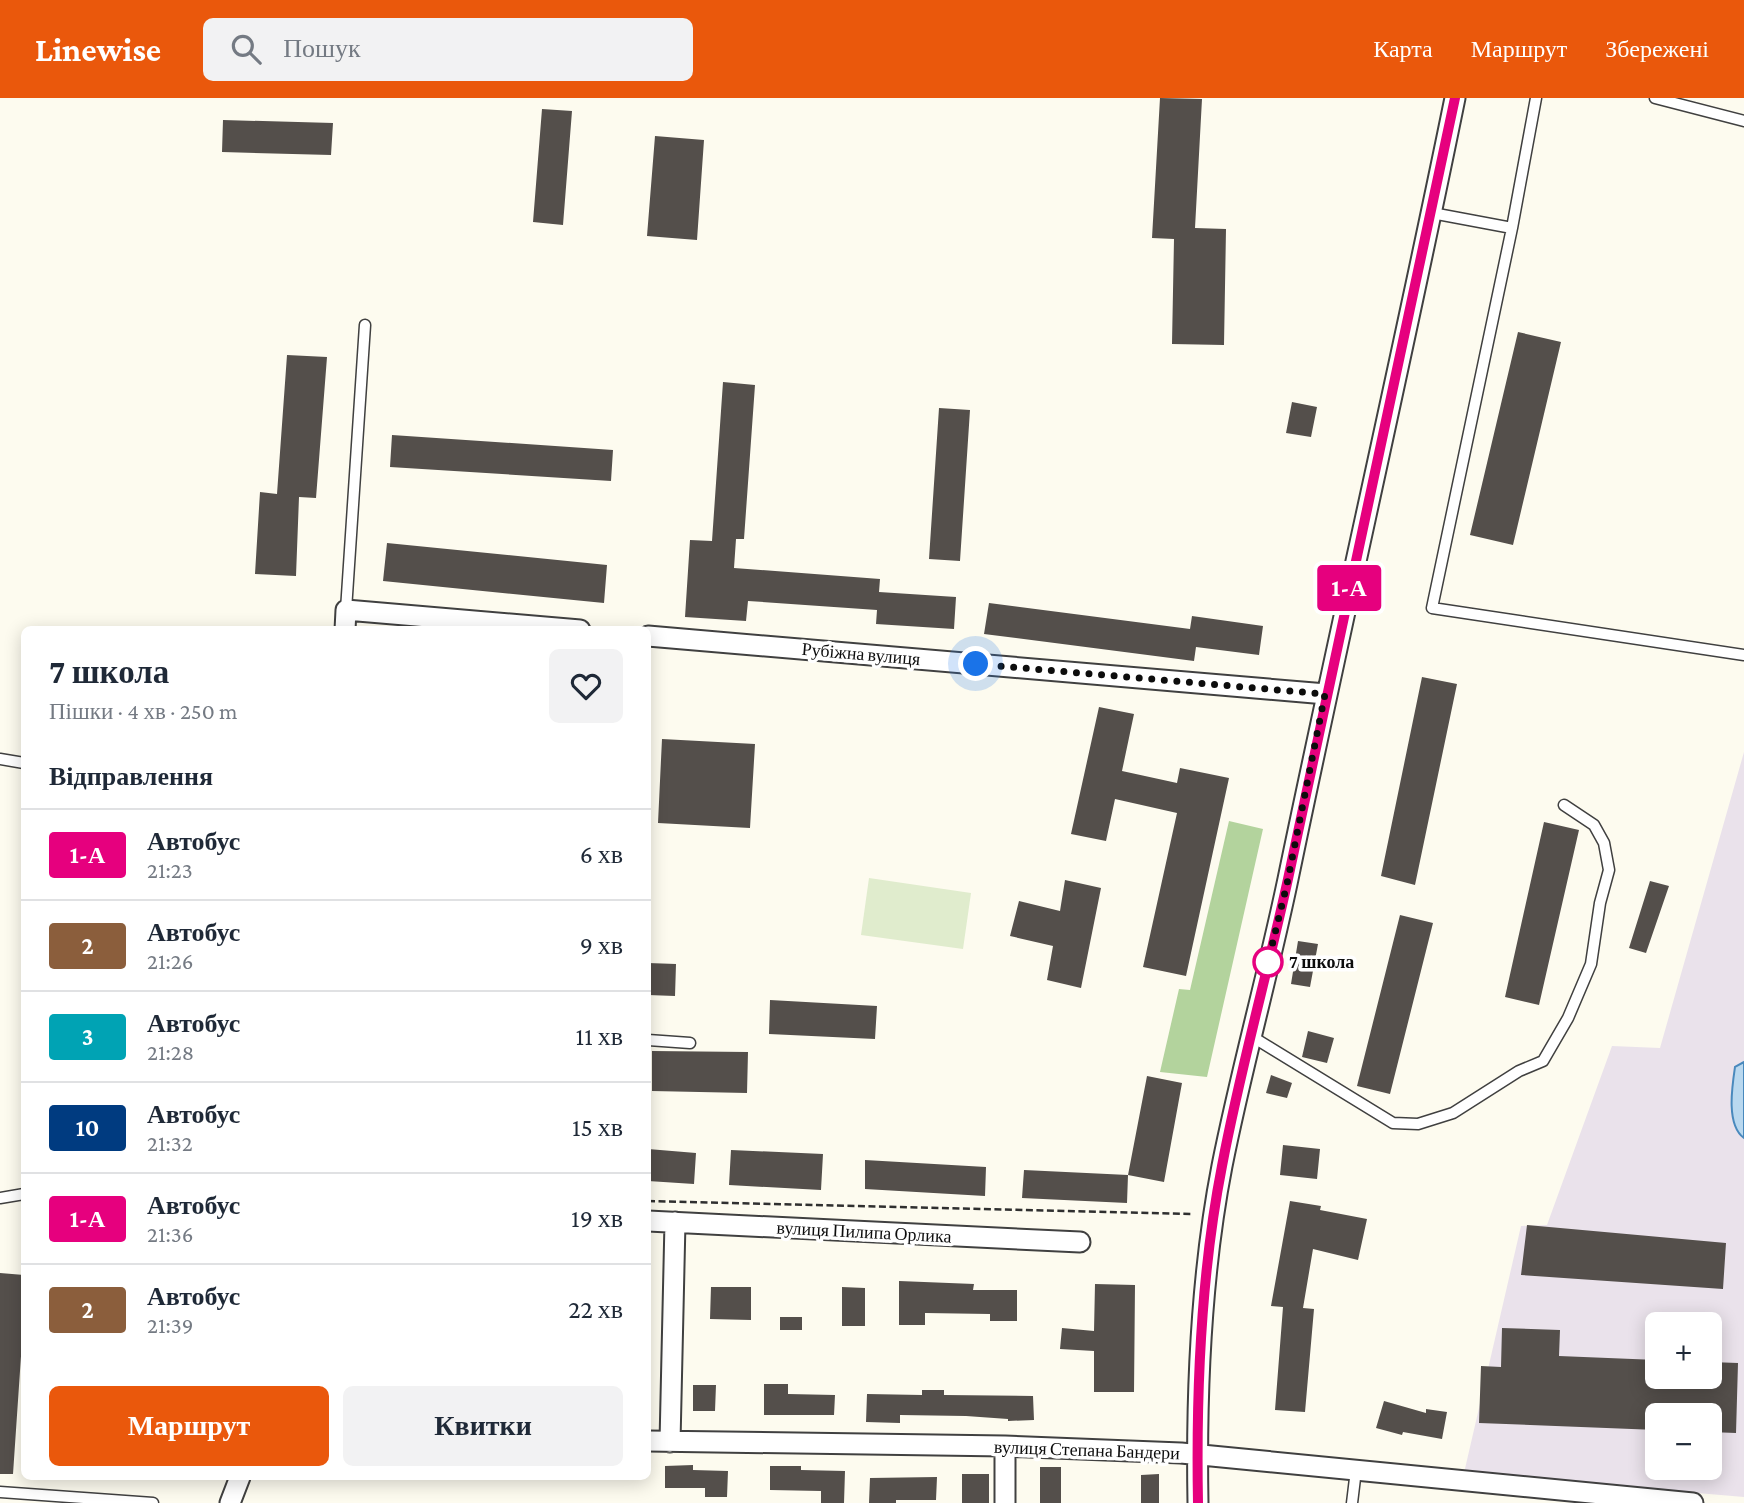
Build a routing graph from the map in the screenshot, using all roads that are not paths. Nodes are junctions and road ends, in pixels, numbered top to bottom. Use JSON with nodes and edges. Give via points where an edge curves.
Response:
{"nodes":[{"id":1,"x":1455,"y":98,"type":"edge"},
{"id":2,"x":1536,"y":98,"type":"edge"},
{"id":3,"x":1655,"y":98,"type":"edge"},
{"id":4,"x":1744,"y":121,"type":"edge"},
{"id":5,"x":1432,"y":213,"type":"junction"},
{"id":6,"x":1512,"y":229,"type":"junction"},
{"id":7,"x":365,"y":324,"type":"dead end"},
{"id":8,"x":346,"y":620,"type":"edge"},
{"id":9,"x":486,"y":626,"type":"edge"},
{"id":10,"x":651,"y":636,"type":"edge"},
{"id":11,"x":1744,"y":656,"type":"edge"},
{"id":12,"x":1325,"y":694,"type":"junction"},
{"id":13,"x":0,"y":759,"type":"edge"},
{"id":14,"x":21,"y":762,"type":"edge"},
{"id":15,"x":1564,"y":805,"type":"dead end"},
{"id":16,"x":1251,"y":1036,"type":"junction"},
{"id":17,"x":651,"y":1040,"type":"edge"},
{"id":18,"x":690,"y":1043,"type":"dead end"},
{"id":19,"x":21,"y":1194,"type":"edge"},
{"id":20,"x":0,"y":1198,"type":"edge"},
{"id":21,"x":651,"y":1221,"type":"edge"},
{"id":22,"x":675,"y":1222,"type":"junction"},
{"id":23,"x":1080,"y":1242,"type":"dead end"},
{"id":24,"x":651,"y":1441,"type":"edge"},
{"id":25,"x":670,"y":1442,"type":"junction"},
{"id":26,"x":1005,"y":1446,"type":"junction"},
{"id":27,"x":1197,"y":1455,"type":"junction"},
{"id":28,"x":1356,"y":1470,"type":"junction"},
{"id":29,"x":239,"y":1480,"type":"edge"},
{"id":30,"x":0,"y":1492,"type":"edge"},
{"id":31,"x":1680,"y":1502,"type":"edge"},
{"id":32,"x":153,"y":1503,"type":"edge"},
{"id":33,"x":229,"y":1503,"type":"edge"},
{"id":34,"x":1005,"y":1503,"type":"edge"},
{"id":35,"x":1198,"y":1503,"type":"edge"},
{"id":36,"x":1352,"y":1503,"type":"edge"}],
"edges":[{"from":1,"to":5,"type":"street"},
{"from":2,"to":6,"type":"lane"},
{"from":3,"to":4,"type":"lane"},
{"from":5,"to":6,"type":"lane"},
{"from":5,"to":12,"type":"street"},
{"from":6,"to":11,"type":"lane","via":[[1432,608]]},
{"from":7,"to":8,"type":"lane"},
{"from":8,"to":9,"type":"street"},
{"from":10,"to":12,"type":"street","name":"Рубіжна вулиця"},
{"from":12,"to":16,"type":"street"},
{"from":13,"to":14,"type":"lane"},
{"from":15,"to":16,"type":"lane","via":[[1594,825],[1604,843],[1609,870],[1591,964],[1543,1061],[1453,1113],[1418,1124],[1393,1123]]},
{"from":16,"to":27,"type":"street","via":[[1208,1257]]},
{"from":17,"to":18,"type":"lane"},
{"from":19,"to":20,"type":"lane"},
{"from":21,"to":22,"type":"street","name":"вулиця Пилипа Орлика"},
{"from":22,"to":23,"type":"street","name":"вулиця Пилипа Орлика"},
{"from":22,"to":25,"type":"street"},
{"from":24,"to":25,"type":"street","name":"вулиця Степана Бандери"},
{"from":25,"to":26,"type":"street","name":"вулиця Степана Бандери"},
{"from":26,"to":27,"type":"street","name":"вулиця Степана Бандери"},
{"from":26,"to":34,"type":"street"},
{"from":27,"to":28,"type":"street","name":"вулиця Степана Бандери"},
{"from":27,"to":35,"type":"street"},
{"from":28,"to":31,"type":"street","name":"вулиця Степана Бандери"},
{"from":28,"to":36,"type":"lane"},
{"from":29,"to":33,"type":"street"},
{"from":30,"to":32,"type":"lane"}]}
